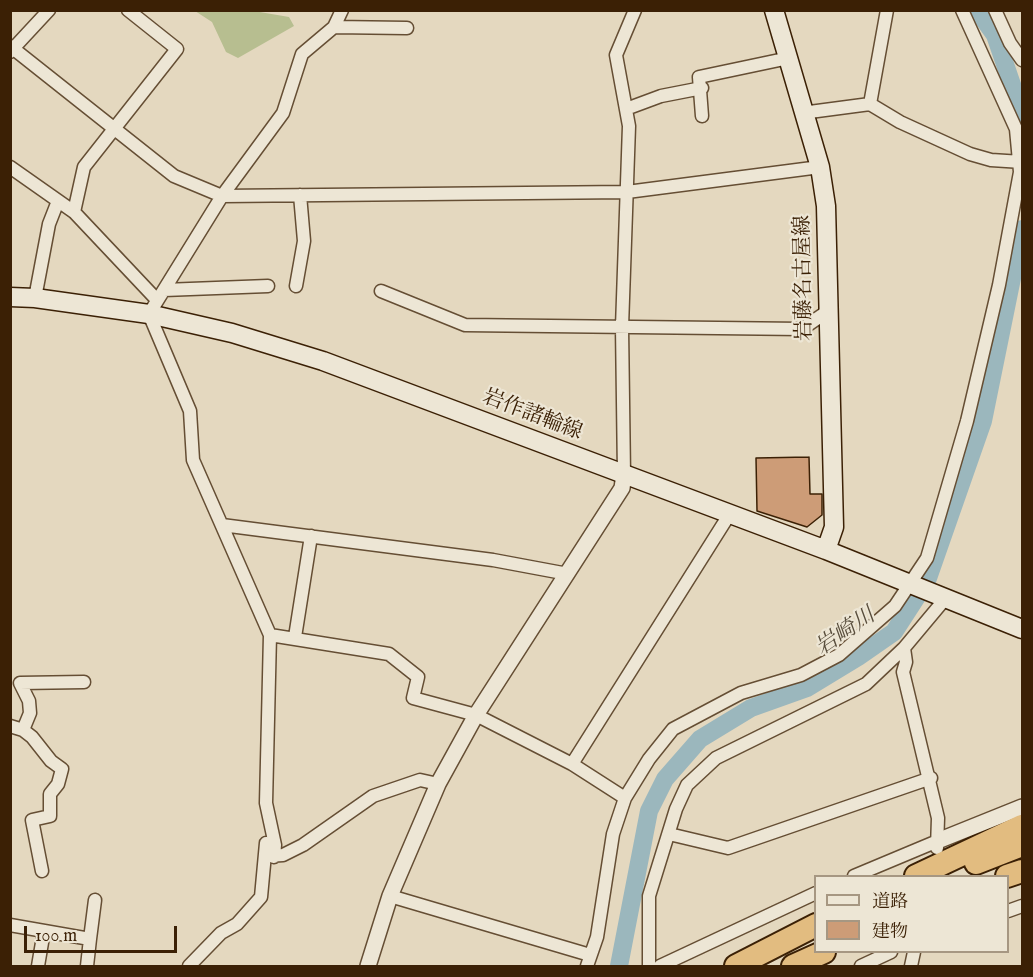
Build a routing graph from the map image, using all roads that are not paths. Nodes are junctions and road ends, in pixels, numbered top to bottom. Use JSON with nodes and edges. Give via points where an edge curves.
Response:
{"nodes":[{"id":1,"x":49,"y":10,"type":"edge"},
{"id":2,"x":128,"y":10,"type":"edge"},
{"id":3,"x":342,"y":10,"type":"edge"},
{"id":4,"x":635,"y":10,"type":"edge"},
{"id":5,"x":774,"y":10,"type":"edge"},
{"id":6,"x":888,"y":10,"type":"edge"},
{"id":7,"x":962,"y":10,"type":"edge"},
{"id":8,"x":995,"y":10,"type":"edge"},
{"id":9,"x":334,"y":27,"type":"junction"},
{"id":10,"x":407,"y":28,"type":"dead end"},
{"id":11,"x":11,"y":49,"type":"edge"},
{"id":12,"x":789,"y":58,"type":"junction"},
{"id":13,"x":1023,"y":60,"type":"edge"},
{"id":14,"x":702,"y":88,"type":"junction"},
{"id":15,"x":870,"y":104,"type":"junction"},
{"id":16,"x":626,"y":108,"type":"junction"},
{"id":17,"x":802,"y":113,"type":"junction"},
{"id":18,"x":702,"y":116,"type":"dead end"},
{"id":19,"x":113,"y":129,"type":"junction"},
{"id":20,"x":1020,"y":161,"type":"edge"},
{"id":21,"x":820,"y":166,"type":"junction"},
{"id":22,"x":12,"y":171,"type":"edge"},
{"id":23,"x":627,"y":192,"type":"junction"},
{"id":24,"x":300,"y":195,"type":"junction"},
{"id":25,"x":222,"y":196,"type":"junction"},
{"id":26,"x":58,"y":201,"type":"junction"},
{"id":27,"x":75,"y":212,"type":"junction"},
{"id":28,"x":268,"y":286,"type":"dead end"},
{"id":29,"x":296,"y":286,"type":"dead end"},
{"id":30,"x":381,"y":291,"type":"dead end"},
{"id":31,"x":10,"y":297,"type":"edge"},
{"id":32,"x":35,"y":298,"type":"junction"},
{"id":33,"x":156,"y":301,"type":"junction"},
{"id":34,"x":828,"y":311,"type":"junction"},
{"id":35,"x":622,"y":327,"type":"junction"},
{"id":36,"x":624,"y":475,"type":"junction"},
{"id":37,"x":729,"y":515,"type":"junction"},
{"id":38,"x":222,"y":525,"type":"junction"},
{"id":39,"x":311,"y":536,"type":"junction"},
{"id":40,"x":826,"y":550,"type":"junction"},
{"id":41,"x":568,"y":574,"type":"junction"},
{"id":42,"x":911,"y":585,"type":"junction"},
{"id":43,"x":940,"y":597,"type":"junction"},
{"id":44,"x":1023,"y":629,"type":"edge"},
{"id":45,"x":270,"y":635,"type":"junction"},
{"id":46,"x":295,"y":637,"type":"junction"},
{"id":47,"x":904,"y":648,"type":"junction"},
{"id":48,"x":84,"y":682,"type":"dead end"},
{"id":49,"x":476,"y":716,"type":"junction"},
{"id":50,"x":10,"y":726,"type":"edge"},
{"id":51,"x":23,"y":730,"type":"junction"},
{"id":52,"x":573,"y":764,"type":"junction"},
{"id":53,"x":930,"y":778,"type":"junction"},
{"id":54,"x":438,"y":784,"type":"junction"},
{"id":55,"x":625,"y":798,"type":"junction"},
{"id":56,"x":1023,"y":807,"type":"edge"},
{"id":57,"x":1023,"y":826,"type":"edge"},
{"id":58,"x":669,"y":834,"type":"junction"},
{"id":59,"x":938,"y":844,"type":"junction"},
{"id":60,"x":1023,"y":845,"type":"edge"},
{"id":61,"x":269,"y":852,"type":"junction"},
{"id":62,"x":42,"y":872,"type":"dead end"},
{"id":63,"x":857,"y":875,"type":"edge"},
{"id":64,"x":918,"y":875,"type":"edge"},
{"id":65,"x":944,"y":875,"type":"edge"},
{"id":66,"x":814,"y":894,"type":"edge"},
{"id":67,"x":390,"y":896,"type":"junction"},
{"id":68,"x":95,"y":900,"type":"dead end"},
{"id":69,"x":10,"y":925,"type":"edge"},
{"id":70,"x":814,"y":927,"type":"edge"},
{"id":71,"x":44,"y":931,"type":"junction"},
{"id":72,"x":814,"y":931,"type":"edge"},
{"id":73,"x":90,"y":939,"type":"junction"},
{"id":74,"x":820,"y":953,"type":"edge"},
{"id":75,"x":887,"y":953,"type":"edge"},
{"id":76,"x":588,"y":961,"type":"edge"},
{"id":77,"x":38,"y":966,"type":"edge"},
{"id":78,"x":87,"y":966,"type":"edge"},
{"id":79,"x":189,"y":966,"type":"edge"},
{"id":80,"x":368,"y":966,"type":"edge"},
{"id":81,"x":649,"y":966,"type":"edge"},
{"id":82,"x":660,"y":966,"type":"edge"},
{"id":83,"x":737,"y":966,"type":"edge"},
{"id":84,"x":793,"y":966,"type":"edge"},
{"id":85,"x":861,"y":966,"type":"edge"}],
"edges":[{"from":1,"to":11,"type":"street"},
{"from":2,"to":19,"type":"street","via":[[177,49]]},
{"from":3,"to":9,"type":"street"},
{"from":4,"to":16,"type":"street","via":[[616,55]]},
{"from":5,"to":12,"type":"main road","name":"岩藤名古屋線"},
{"from":6,"to":15,"type":"street"},
{"from":7,"to":20,"type":"street","via":[[1016,129]]},
{"from":8,"to":13,"type":"street","via":[[1010,43]]},
{"from":9,"to":10,"type":"street"},
{"from":9,"to":25,"type":"street","via":[[302,54],[283,113]]},
{"from":11,"to":19,"type":"street"},
{"from":12,"to":14,"type":"street","via":[[699,77]]},
{"from":12,"to":17,"type":"main road","name":"岩藤名古屋線"},
{"from":14,"to":16,"type":"street"},
{"from":14,"to":18,"type":"street"},
{"from":15,"to":17,"type":"street"},
{"from":15,"to":20,"type":"street","via":[[970,154]]},
{"from":16,"to":23,"type":"street"},
{"from":17,"to":21,"type":"main road","name":"岩藤名古屋線"},
{"from":19,"to":25,"type":"street","via":[[174,176]]},
{"from":19,"to":27,"type":"street","via":[[84,167]]},
{"from":20,"to":42,"type":"street","via":[[1013,214],[967,421],[927,558]]},
{"from":21,"to":23,"type":"street"},
{"from":21,"to":34,"type":"main road","name":"岩藤名古屋線","via":[[826,206]]},
{"from":22,"to":26,"type":"street"},
{"from":23,"to":24,"type":"street"},
{"from":23,"to":35,"type":"street"},
{"from":24,"to":25,"type":"street"},
{"from":24,"to":29,"type":"street","via":[[304,241]]},
{"from":25,"to":33,"type":"street"},
{"from":26,"to":27,"type":"street"},
{"from":26,"to":32,"type":"street","via":[[49,224]]},
{"from":27,"to":33,"type":"street"},
{"from":28,"to":33,"type":"street"},
{"from":30,"to":35,"type":"street","via":[[465,325]]},
{"from":31,"to":32,"type":"main road","name":"岩作諸輪線"},
{"from":32,"to":33,"type":"main road","name":"岩作諸輪線"},
{"from":33,"to":36,"type":"main road","name":"岩作諸輪線","via":[[232,333],[324,361]]},
{"from":33,"to":38,"type":"street","via":[[190,411],[193,460]]},
{"from":34,"to":35,"type":"street","via":[[802,329]]},
{"from":34,"to":40,"type":"main road","name":"岩藤名古屋線","via":[[834,527]]},
{"from":35,"to":36,"type":"street"},
{"from":36,"to":37,"type":"main road","name":"岩作諸輪線"},
{"from":36,"to":41,"type":"street","via":[[622,488]]},
{"from":37,"to":40,"type":"main road","name":"岩作諸輪線"},
{"from":37,"to":52,"type":"street"},
{"from":38,"to":39,"type":"street"},
{"from":38,"to":45,"type":"street"},
{"from":39,"to":41,"type":"street"},
{"from":39,"to":46,"type":"street"},
{"from":40,"to":42,"type":"main road","name":"岩作諸輪線"},
{"from":41,"to":49,"type":"street"},
{"from":42,"to":43,"type":"main road","name":"岩作諸輪線"},
{"from":42,"to":55,"type":"street","via":[[895,606],[839,655],[801,675],[733,696],[673,729]]},
{"from":43,"to":44,"type":"main road","name":"岩作諸輪線"},
{"from":43,"to":47,"type":"street"},
{"from":45,"to":46,"type":"street"},
{"from":45,"to":61,"type":"street","via":[[266,803],[275,845]]},
{"from":46,"to":49,"type":"street","via":[[389,654],[418,678],[413,698]]},
{"from":47,"to":53,"type":"street","via":[[903,672]]},
{"from":47,"to":58,"type":"street","via":[[860,688],[746,741],[703,768],[687,785]]},
{"from":48,"to":51,"type":"street","via":[[20,683],[30,713]]},
{"from":49,"to":52,"type":"street"},
{"from":49,"to":54,"type":"street"},
{"from":50,"to":51,"type":"street"},
{"from":51,"to":62,"type":"street","via":[[62,769],[50,794],[50,816],[32,820]]},
{"from":52,"to":55,"type":"street"},
{"from":53,"to":58,"type":"street","via":[[728,848]]},
{"from":53,"to":59,"type":"street"},
{"from":54,"to":61,"type":"street","via":[[420,780],[373,796],[303,845]]},
{"from":54,"to":67,"type":"street"},
{"from":55,"to":76,"type":"street","via":[[613,834],[597,938]]},
{"from":56,"to":59,"type":"street"},
{"from":57,"to":64,"type":"highway"},
{"from":58,"to":81,"type":"street","via":[[649,897]]},
{"from":59,"to":63,"type":"street"},
{"from":60,"to":65,"type":"highway"},
{"from":61,"to":79,"type":"street","via":[[256,904]]},
{"from":66,"to":82,"type":"street"},
{"from":67,"to":76,"type":"street"},
{"from":67,"to":80,"type":"street"},
{"from":68,"to":73,"type":"street"},
{"from":69,"to":71,"type":"street"},
{"from":70,"to":83,"type":"highway"},
{"from":71,"to":73,"type":"street"},
{"from":71,"to":77,"type":"street"},
{"from":72,"to":83,"type":"highway"},
{"from":73,"to":78,"type":"street"},
{"from":74,"to":84,"type":"highway"},
{"from":75,"to":85,"type":"street"}]}
